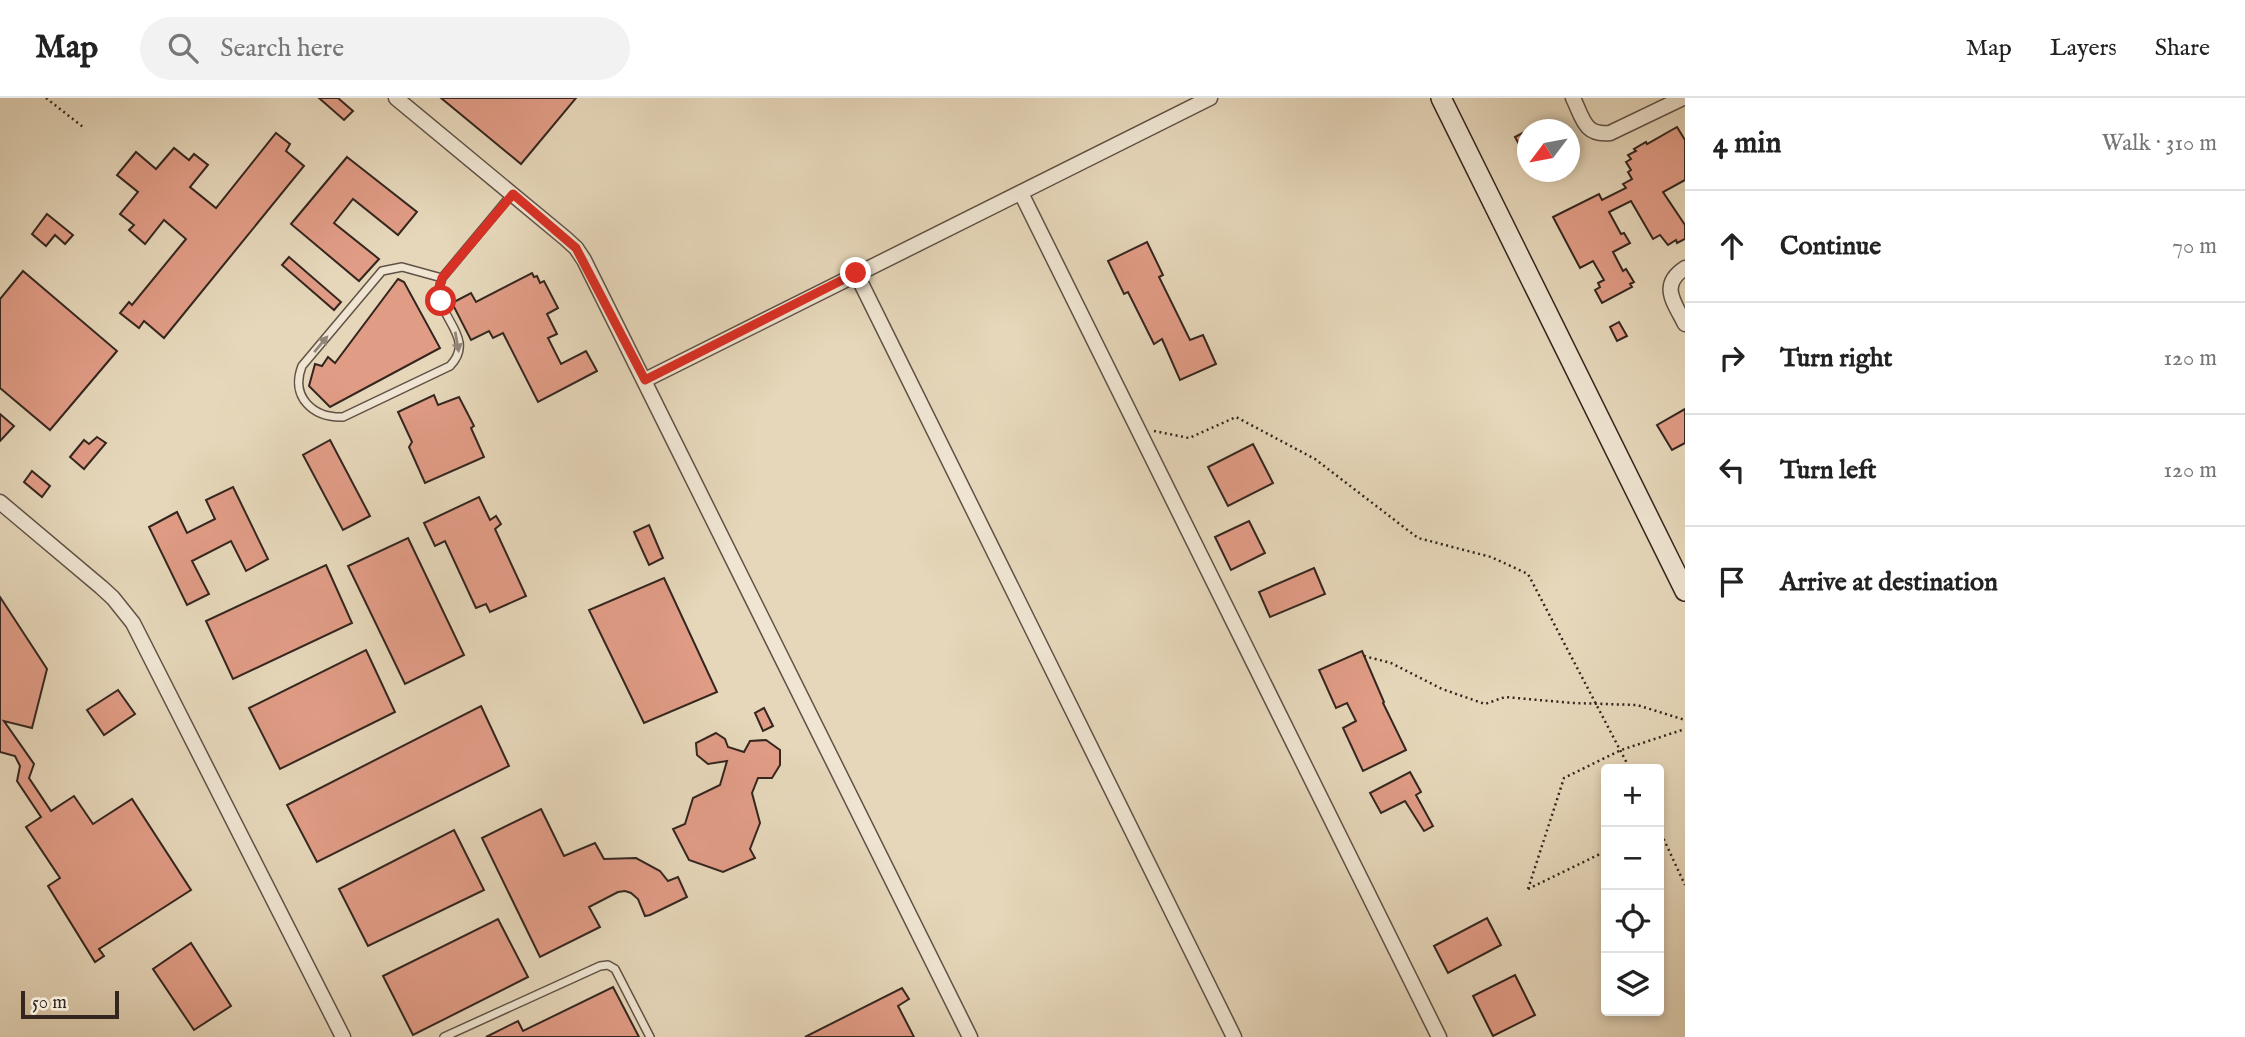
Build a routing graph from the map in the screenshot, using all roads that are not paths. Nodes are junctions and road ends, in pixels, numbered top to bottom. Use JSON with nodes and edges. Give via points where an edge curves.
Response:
{"nodes":[{"id":1,"x":396,"y":98,"type":"edge"},
{"id":2,"x":1210,"y":98,"type":"edge"},
{"id":3,"x":1441,"y":98,"type":"edge"},
{"id":4,"x":1573,"y":98,"type":"edge"},
{"id":5,"x":1683,"y":98,"type":"edge"},
{"id":6,"x":1021,"y":193,"type":"junction"},
{"id":7,"x":513,"y":194,"type":"junction"},
{"id":8,"x":1685,"y":268,"type":"edge"},
{"id":9,"x":856,"y":273,"type":"junction"},
{"id":10,"x":442,"y":278,"type":"junction"},
{"id":11,"x":1685,"y":324,"type":"edge"},
{"id":12,"x":645,"y":380,"type":"junction"},
{"id":13,"x":0,"y":502,"type":"edge"},
{"id":14,"x":1685,"y":591,"type":"edge"},
{"id":15,"x":343,"y":1037,"type":"edge"},
{"id":16,"x":444,"y":1037,"type":"edge"},
{"id":17,"x":650,"y":1037,"type":"edge"},
{"id":18,"x":970,"y":1037,"type":"edge"},
{"id":19,"x":1234,"y":1037,"type":"edge"},
{"id":20,"x":1439,"y":1037,"type":"edge"}],
"edges":[{"from":1,"to":7,"type":"street"},
{"from":2,"to":6,"type":"street"},
{"from":3,"to":14,"type":"main road"},
{"from":4,"to":5,"type":"street","via":[[1588,128],[1599,134],[1611,133]]},
{"from":6,"to":9,"type":"street"},
{"from":6,"to":20,"type":"street"},
{"from":7,"to":10,"type":"lane"},
{"from":7,"to":12,"type":"street","via":[[576,248]]},
{"from":8,"to":11,"type":"street","via":[[1672,279],[1670,292]]},
{"from":9,"to":12,"type":"street"},
{"from":9,"to":19,"type":"street"},
{"from":10,"to":10,"type":"lane","one_way":true,"via":[[439,295],[460,346],[450,366],[343,417],[325,416],[306,403],[298,385],[302,366],[382,271],[402,267]]},
{"from":12,"to":18,"type":"street"},
{"from":13,"to":15,"type":"street","via":[[113,598],[137,630]]},
{"from":16,"to":17,"type":"lane","via":[[608,965],[615,969]]}]}
